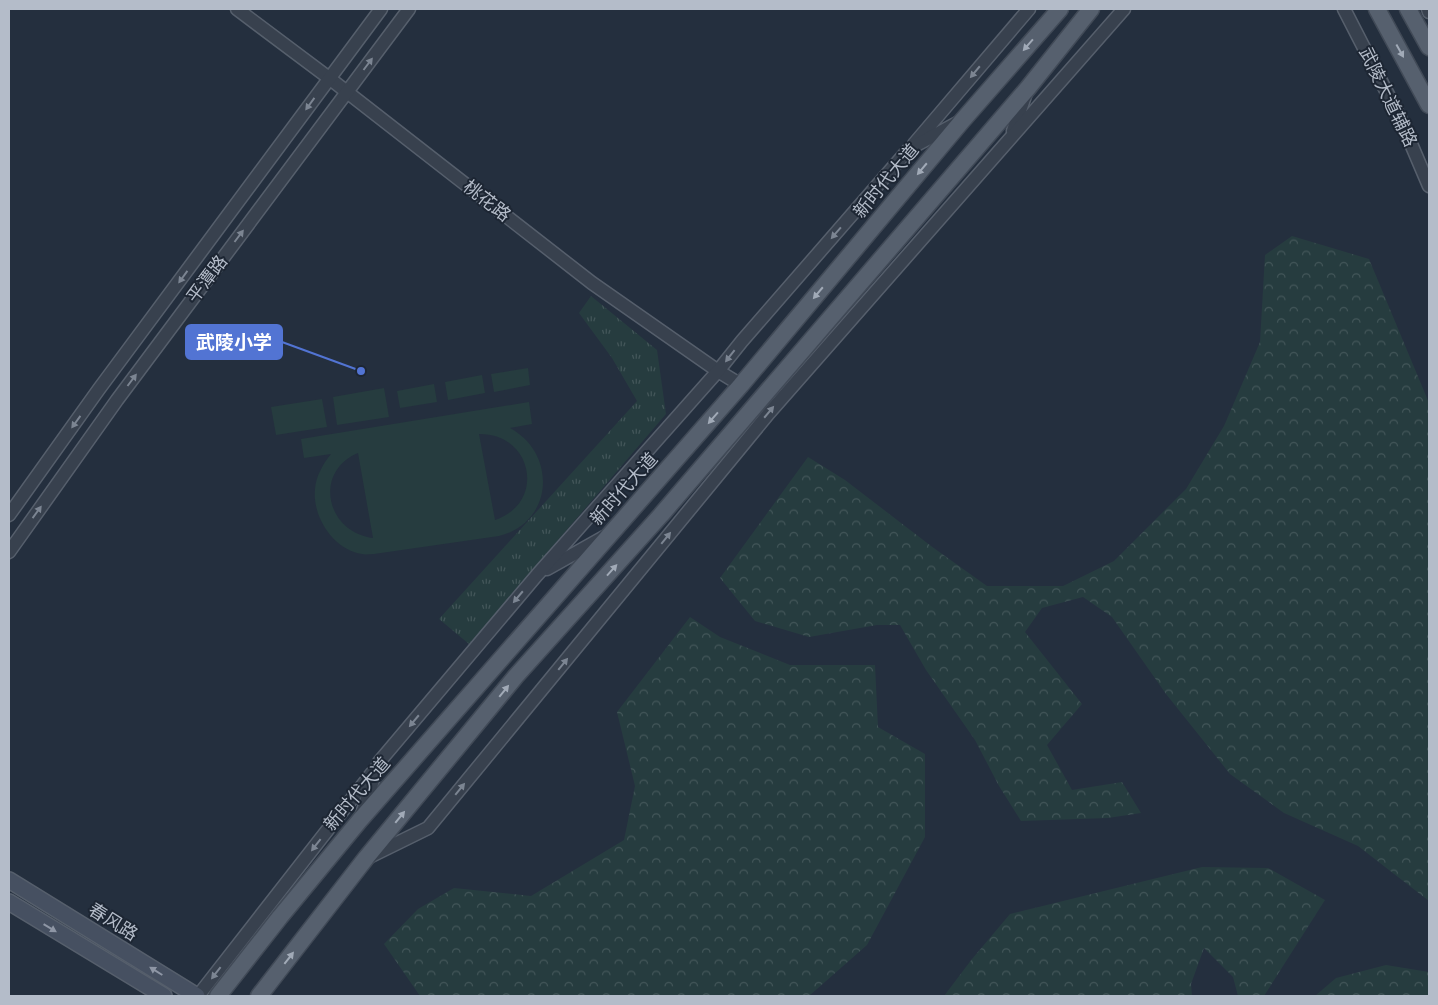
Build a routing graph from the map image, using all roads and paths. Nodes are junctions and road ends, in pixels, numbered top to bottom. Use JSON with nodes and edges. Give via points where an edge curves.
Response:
{"nodes":[{"id":1,"x":237,"y":9,"type":"edge"},
{"id":2,"x":382,"y":9,"type":"edge"},
{"id":3,"x":410,"y":9,"type":"edge"},
{"id":4,"x":1029,"y":9,"type":"edge"},
{"id":5,"x":1060,"y":9,"type":"edge"},
{"id":6,"x":1091,"y":9,"type":"edge"},
{"id":7,"x":1124,"y":9,"type":"edge"},
{"id":8,"x":1344,"y":9,"type":"edge"},
{"id":9,"x":1377,"y":9,"type":"edge"},
{"id":10,"x":1408,"y":9,"type":"edge"},
{"id":11,"x":1428,"y":9,"type":"edge"},
{"id":12,"x":1429,"y":12,"type":"edge"},
{"id":13,"x":1429,"y":47,"type":"edge"},
{"id":14,"x":329,"y":78,"type":"junction"},
{"id":15,"x":1028,"y":88,"type":"junction"},
{"id":16,"x":347,"y":92,"type":"junction"},
{"id":17,"x":1429,"y":105,"type":"edge"},
{"id":18,"x":962,"y":121,"type":"junction"},
{"id":19,"x":1010,"y":138,"type":"junction"},
{"id":20,"x":909,"y":149,"type":"junction"},
{"id":21,"x":1429,"y":186,"type":"edge"},
{"id":22,"x":718,"y":372,"type":"junction"},
{"id":23,"x":741,"y":385,"type":"junction"},
{"id":24,"x":9,"y":515,"type":"edge"},
{"id":25,"x":610,"y":534,"type":"junction"},
{"id":26,"x":9,"y":552,"type":"edge"},
{"id":27,"x":537,"y":575,"type":"junction"},
{"id":28,"x":378,"y":765,"type":"junction"},
{"id":29,"x":360,"y":820,"type":"junction"},
{"id":30,"x":366,"y":858,"type":"junction"},
{"id":31,"x":9,"y":880,"type":"edge"},
{"id":32,"x":9,"y":902,"type":"edge"},
{"id":33,"x":164,"y":996,"type":"edge"},
{"id":34,"x":197,"y":996,"type":"edge"},
{"id":35,"x":218,"y":996,"type":"edge"},
{"id":36,"x":259,"y":996,"type":"edge"}],
"edges":[{"from":1,"to":14,"type":"street","name":"桃花路"},
{"from":2,"to":14,"type":"street","name":"平潭路"},
{"from":16,"to":3,"type":"street","name":"平潭路","one_way":true},
{"from":4,"to":20,"type":"street","one_way":true},
{"from":5,"to":18,"type":"main road","name":"新时代大道","one_way":true},
{"from":6,"to":15,"type":"main road"},
{"from":7,"to":19,"type":"street"},
{"from":8,"to":21,"type":"street","name":"武陵大道辅路","via":[[1400,118]]},
{"from":9,"to":17,"type":"main road","one_way":true},
{"from":10,"to":13,"type":"main road"},
{"from":11,"to":12,"type":"street"},
{"from":14,"to":16,"type":"street","name":"桃花路"},
{"from":14,"to":24,"type":"street","name":"平潭路","one_way":true},
{"from":15,"to":19,"type":"street"},
{"from":30,"to":15,"type":"main road","one_way":true,"via":[[516,676],[661,515]]},
{"from":16,"to":22,"type":"street","name":"桃花路","via":[[592,282]]},
{"from":26,"to":16,"type":"street","name":"平潭路","one_way":true,"via":[[117,400]]},
{"from":18,"to":20,"type":"street"},
{"from":18,"to":23,"type":"main road","name":"新时代大道","one_way":true},
{"from":30,"to":19,"type":"street","one_way":true,"via":[[428,828],[769,412]]},
{"from":20,"to":22,"type":"street","one_way":true},
{"from":22,"to":23,"type":"street","name":"桃花路"},
{"from":22,"to":27,"type":"street"},
{"from":23,"to":25,"type":"main road","name":"新时代大道","one_way":true},
{"from":25,"to":27,"type":"street"},
{"from":25,"to":29,"type":"main road","name":"新时代大道"},
{"from":27,"to":28,"type":"street","one_way":true},
{"from":28,"to":29,"type":"street"},
{"from":28,"to":34,"type":"street","one_way":true},
{"from":29,"to":35,"type":"main road","name":"新时代大道"},
{"from":36,"to":30,"type":"main road","one_way":true},
{"from":34,"to":31,"type":"main road","name":"春风路","one_way":true},
{"from":32,"to":33,"type":"main road","name":"春风路","one_way":true}]}
